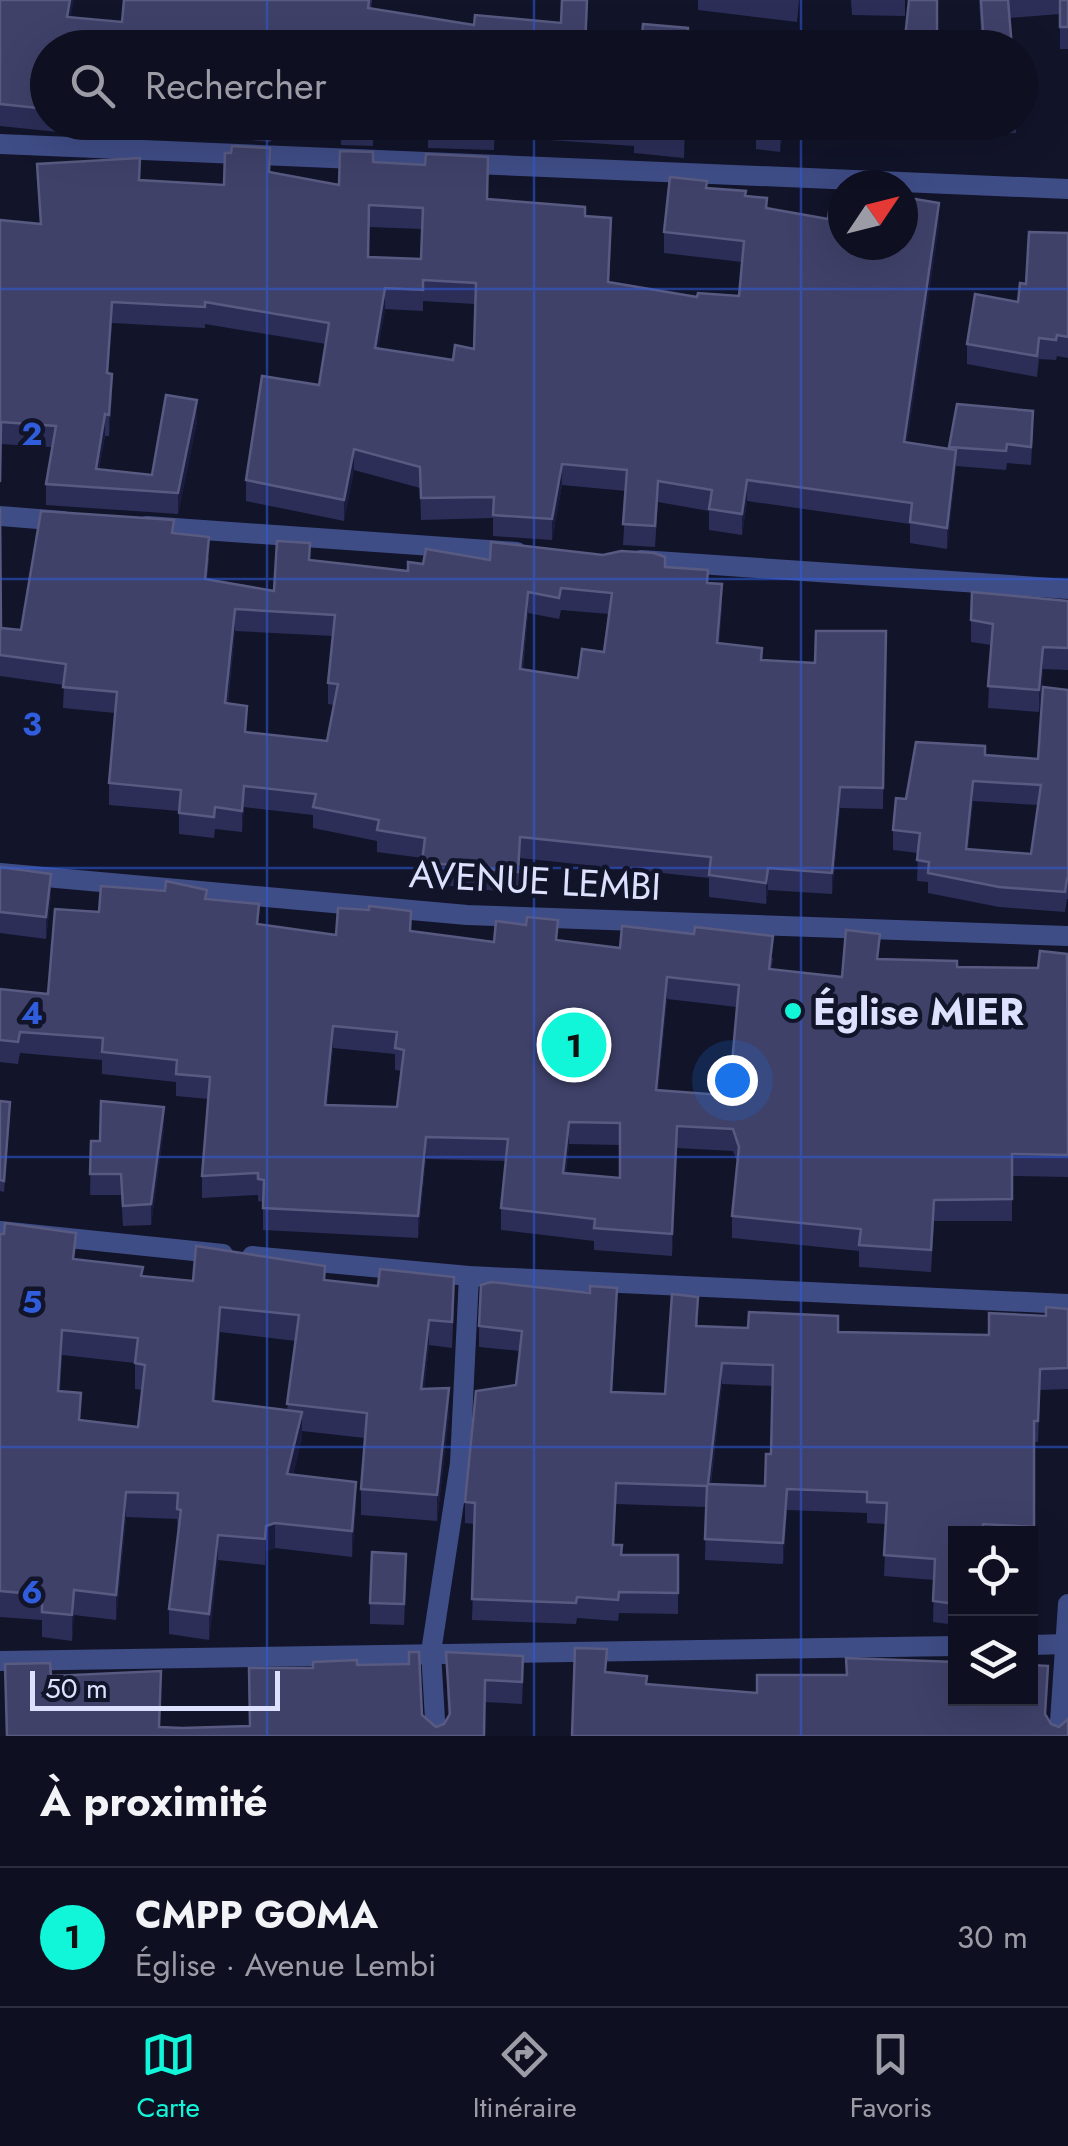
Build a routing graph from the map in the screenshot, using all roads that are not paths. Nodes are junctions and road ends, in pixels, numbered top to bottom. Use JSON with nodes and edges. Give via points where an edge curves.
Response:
{"nodes":[{"id":1,"x":0,"y":144,"type":"edge"},
{"id":2,"x":1068,"y":189,"type":"edge"},
{"id":3,"x":0,"y":516,"type":"edge"},
{"id":4,"x":79,"y":522,"type":"edge"},
{"id":5,"x":119,"y":524,"type":"edge"},
{"id":6,"x":534,"y":553,"type":"edge"},
{"id":7,"x":613,"y":558,"type":"edge"},
{"id":8,"x":1068,"y":589,"type":"edge"},
{"id":9,"x":0,"y":872,"type":"edge"},
{"id":10,"x":1068,"y":936,"type":"edge"},
{"id":11,"x":0,"y":1230,"type":"edge"},
{"id":12,"x":469,"y":1276,"type":"junction"},
{"id":13,"x":1068,"y":1304,"type":"edge"},
{"id":14,"x":1068,"y":1604,"type":"edge"},
{"id":15,"x":1067,"y":1644,"type":"edge"},
{"id":16,"x":1038,"y":1645,"type":"edge"},
{"id":17,"x":948,"y":1646,"type":"edge"},
{"id":18,"x":432,"y":1652,"type":"junction"},
{"id":19,"x":0,"y":1661,"type":"edge"},
{"id":20,"x":436,"y":1736,"type":"edge"},
{"id":21,"x":1059,"y":1736,"type":"edge"}],
"edges":[{"from":1,"to":2,"type":"street"},
{"from":3,"to":4,"type":"street"},
{"from":5,"to":6,"type":"street"},
{"from":7,"to":8,"type":"street"},
{"from":9,"to":10,"type":"street","name":"AVENUE LEMBI","via":[[467,915]]},
{"from":11,"to":12,"type":"street"},
{"from":12,"to":13,"type":"street"},
{"from":12,"to":18,"type":"street","via":[[460,1463]]},
{"from":14,"to":15,"type":"street"},
{"from":15,"to":16,"type":"street"},
{"from":15,"to":21,"type":"street"},
{"from":17,"to":18,"type":"street"},
{"from":18,"to":19,"type":"street"},
{"from":18,"to":20,"type":"street"}]}
